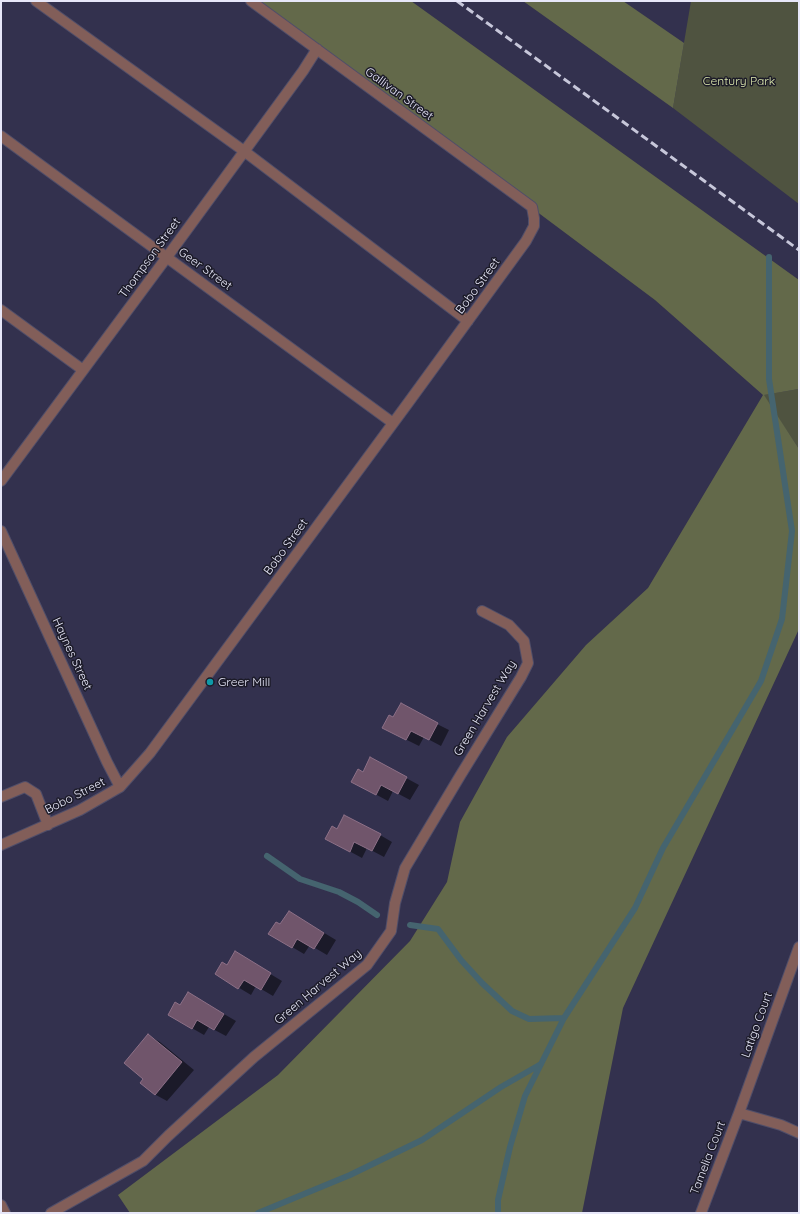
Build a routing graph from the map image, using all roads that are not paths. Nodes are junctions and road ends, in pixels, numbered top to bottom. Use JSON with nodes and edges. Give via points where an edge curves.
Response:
{"nodes":[{"id":1,"x":36,"y":1,"type":"edge"},
{"id":2,"x":251,"y":1,"type":"edge"},
{"id":3,"x":317,"y":49,"type":"junction"},
{"id":4,"x":1,"y":136,"type":"edge"},
{"id":5,"x":244,"y":151,"type":"junction"},
{"id":6,"x":532,"y":207,"type":"joint"},
{"id":7,"x":167,"y":257,"type":"junction"},
{"id":8,"x":1,"y":310,"type":"edge"},
{"id":9,"x":468,"y":321,"type":"junction"},
{"id":10,"x":83,"y":370,"type":"junction"},
{"id":11,"x":393,"y":423,"type":"junction"},
{"id":12,"x":1,"y":481,"type":"edge"},
{"id":13,"x":1,"y":531,"type":"edge"},
{"id":14,"x":482,"y":611,"type":"dead end"},
{"id":15,"x":120,"y":787,"type":"junction"},
{"id":16,"x":1,"y":797,"type":"edge"},
{"id":17,"x":48,"y":825,"type":"junction"},
{"id":18,"x":1,"y":845,"type":"edge"},
{"id":19,"x":799,"y":947,"type":"edge"},
{"id":20,"x":739,"y":1113,"type":"junction"},
{"id":21,"x":799,"y":1133,"type":"edge"},
{"id":22,"x":1,"y":1205,"type":"edge"},
{"id":23,"x":5,"y":1213,"type":"edge"},
{"id":24,"x":51,"y":1213,"type":"edge"},
{"id":25,"x":701,"y":1213,"type":"edge"}],
"edges":[{"from":1,"to":5,"type":"street"},
{"from":2,"to":3,"type":"street","name":"Gallivan Street"},
{"from":3,"to":5,"type":"street","name":"Thompson Street"},
{"from":3,"to":6,"type":"street","name":"Gallivan Street"},
{"from":4,"to":7,"type":"street","name":"Geer Street"},
{"from":5,"to":7,"type":"street","name":"Thompson Street"},
{"from":5,"to":9,"type":"street"},
{"from":6,"to":9,"type":"street","name":"Bobo Street","via":[[534,226],[526,241]]},
{"from":7,"to":10,"type":"street","name":"Thompson Street"},
{"from":7,"to":11,"type":"street","name":"Geer Street"},
{"from":8,"to":10,"type":"street"},
{"from":9,"to":11,"type":"street","name":"Bobo Street"},
{"from":10,"to":12,"type":"street","name":"Thompson Street"},
{"from":11,"to":15,"type":"street","name":"Bobo Street","via":[[150,753]]},
{"from":13,"to":15,"type":"street","name":"Haynes Street"},
{"from":14,"to":24,"type":"street","name":"Green Harvest Way","via":[[509,625],[524,641],[528,663],[405,868],[395,903],[391,931],[367,965],[254,1057],[143,1161]]},
{"from":15,"to":17,"type":"street","name":"Bobo Street"},
{"from":16,"to":17,"type":"street","via":[[25,787],[36,794]]},
{"from":17,"to":18,"type":"street","name":"Bobo Street"},
{"from":19,"to":20,"type":"street","name":"Latigo Court"},
{"from":20,"to":21,"type":"street"},
{"from":20,"to":25,"type":"street","name":"Tamelia Court"},
{"from":22,"to":23,"type":"street"}]}
